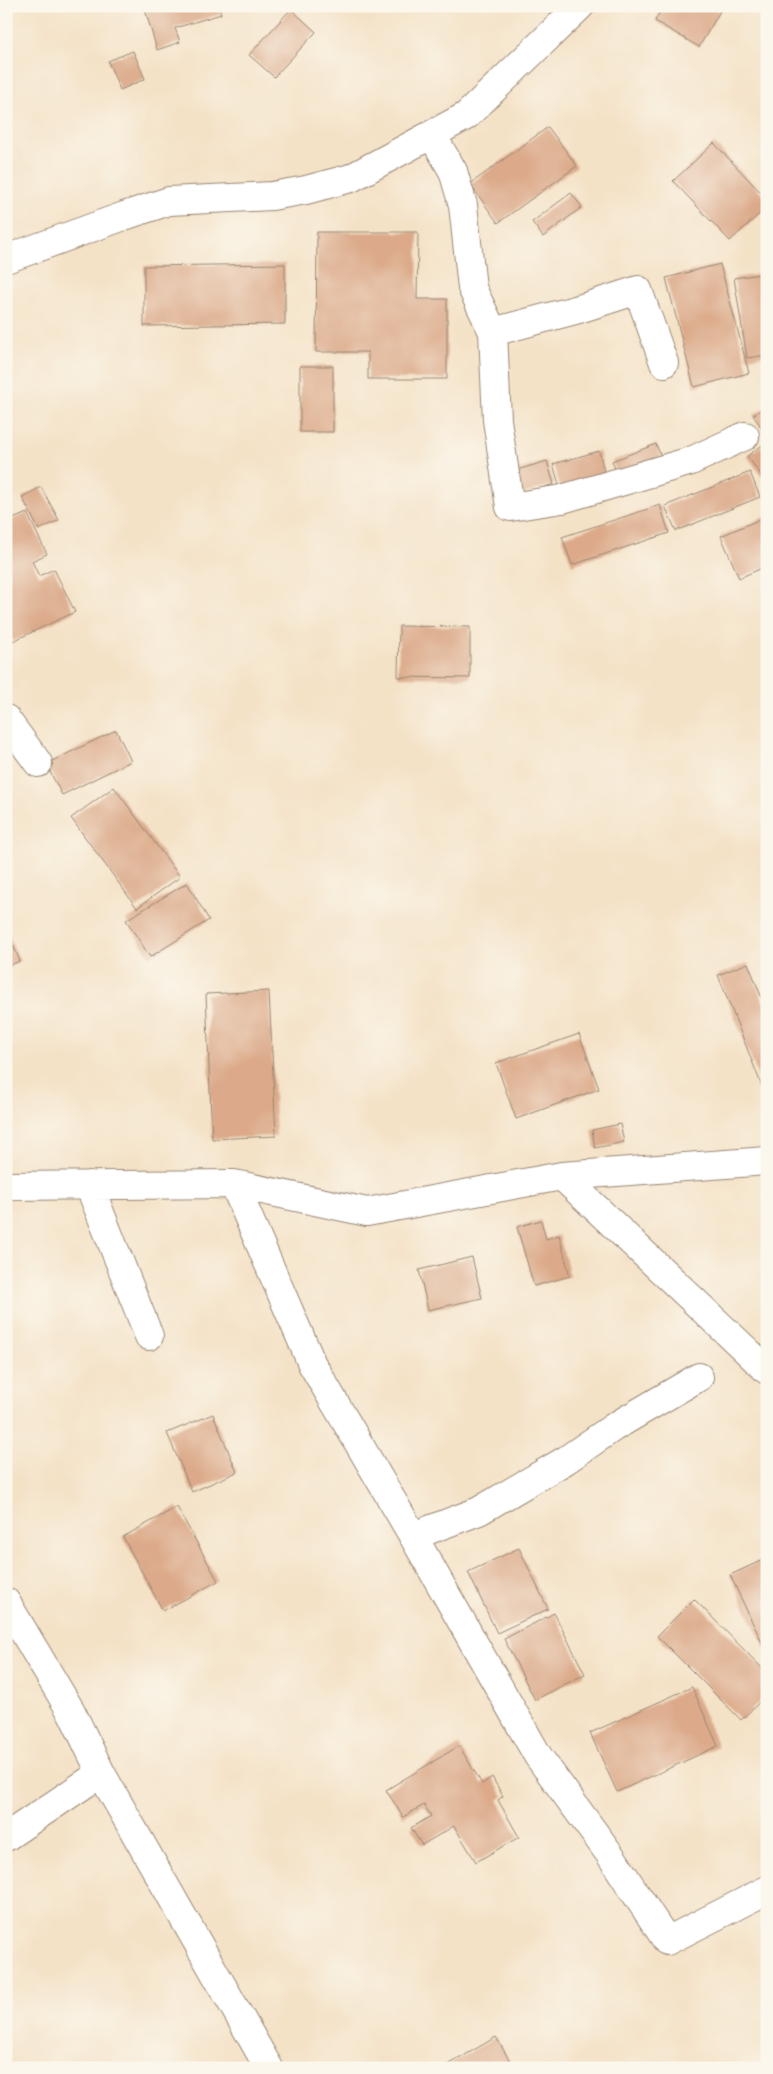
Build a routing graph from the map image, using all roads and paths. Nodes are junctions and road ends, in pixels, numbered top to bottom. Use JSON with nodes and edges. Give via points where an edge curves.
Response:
{"nodes":[{"id":1,"x":580,"y":6,"type":"edge"},
{"id":2,"x":432,"y":136,"type":"junction"},
{"id":3,"x":6,"y":260,"type":"edge"},
{"id":4,"x":493,"y":332,"type":"junction"},
{"id":5,"x":664,"y":363,"type":"dead end"},
{"id":6,"x":745,"y":436,"type":"dead end"},
{"id":7,"x":6,"y":719,"type":"edge"},
{"id":8,"x":38,"y":763,"type":"dead end"},
{"id":9,"x":767,"y":1161,"type":"edge"},
{"id":10,"x":562,"y":1176,"type":"junction"},
{"id":11,"x":234,"y":1184,"type":"junction"},
{"id":12,"x":6,"y":1186,"type":"edge"},
{"id":13,"x":89,"y":1186,"type":"junction"},
{"id":14,"x":149,"y":1336,"type":"dead end"},
{"id":15,"x":767,"y":1370,"type":"edge"},
{"id":16,"x":699,"y":1376,"type":"dead end"},
{"id":17,"x":413,"y":1536,"type":"junction"},
{"id":18,"x":6,"y":1602,"type":"edge"},
{"id":19,"x":101,"y":1773,"type":"junction"},
{"id":20,"x":6,"y":1837,"type":"edge"},
{"id":21,"x":767,"y":1890,"type":"edge"},
{"id":22,"x":269,"y":2068,"type":"edge"}],
"edges":[{"from":1,"to":2,"type":"street","via":[[466,116]]},
{"from":2,"to":3,"type":"street","via":[[351,178],[272,196],[169,201]]},
{"from":2,"to":4,"type":"street","via":[[453,171],[463,204],[472,288]]},
{"from":4,"to":5,"type":"street","via":[[638,290]]},
{"from":4,"to":6,"type":"street","via":[[497,420],[510,507],[562,499],[691,461]]},
{"from":7,"to":8,"type":"street"},
{"from":9,"to":10,"type":"street"},
{"from":10,"to":11,"type":"street","via":[[367,1212]]},
{"from":10,"to":15,"type":"street"},
{"from":11,"to":13,"type":"street"},
{"from":11,"to":17,"type":"street","via":[[312,1364]]},
{"from":12,"to":13,"type":"street"},
{"from":13,"to":14,"type":"street"},
{"from":16,"to":17,"type":"street","via":[[479,1511]]},
{"from":17,"to":21,"type":"street","via":[[538,1756],[610,1853],[667,1941]]},
{"from":18,"to":19,"type":"street","via":[[72,1713]]},
{"from":19,"to":20,"type":"street"},
{"from":19,"to":22,"type":"street"}]}
